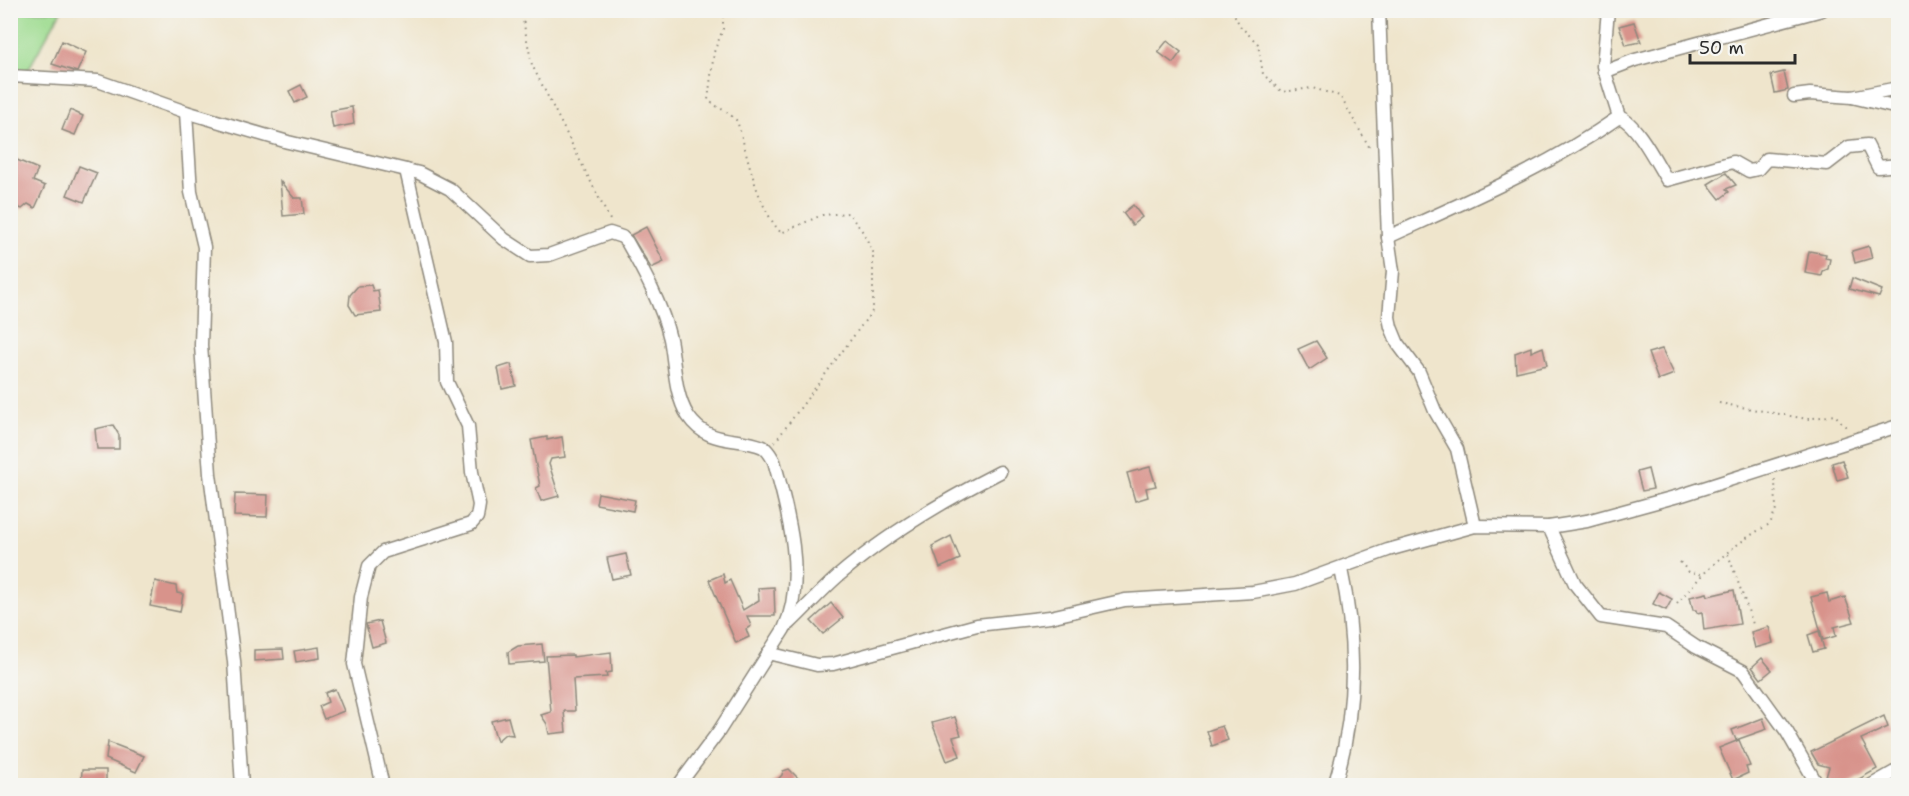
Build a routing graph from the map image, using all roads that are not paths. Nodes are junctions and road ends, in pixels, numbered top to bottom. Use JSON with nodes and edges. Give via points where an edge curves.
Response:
{"nodes":[{"id":1,"x":1379,"y":10,"type":"edge"},
{"id":2,"x":1608,"y":10,"type":"edge"},
{"id":3,"x":1822,"y":10,"type":"edge"},
{"id":4,"x":1604,"y":72,"type":"junction"},
{"id":5,"x":10,"y":76,"type":"edge"},
{"id":6,"x":1899,"y":88,"type":"edge"},
{"id":7,"x":1794,"y":96,"type":"dead end"},
{"id":8,"x":1852,"y":97,"type":"junction"},
{"id":9,"x":1899,"y":108,"type":"edge"},
{"id":10,"x":186,"y":112,"type":"junction"},
{"id":11,"x":1619,"y":117,"type":"junction"},
{"id":12,"x":1899,"y":165,"type":"edge"},
{"id":13,"x":406,"y":170,"type":"junction"},
{"id":14,"x":1388,"y":237,"type":"junction"},
{"id":15,"x":1899,"y":426,"type":"edge"},
{"id":16,"x":1000,"y":472,"type":"dead end"},
{"id":17,"x":1475,"y":526,"type":"junction"},
{"id":18,"x":1549,"y":527,"type":"junction"},
{"id":19,"x":1341,"y":569,"type":"junction"},
{"id":20,"x":784,"y":629,"type":"junction"},
{"id":21,"x":768,"y":653,"type":"junction"},
{"id":22,"x":1899,"y":770,"type":"edge"},
{"id":23,"x":242,"y":786,"type":"edge"},
{"id":24,"x":383,"y":786,"type":"edge"},
{"id":25,"x":678,"y":786,"type":"edge"},
{"id":26,"x":1334,"y":786,"type":"edge"},
{"id":27,"x":1818,"y":786,"type":"edge"},
{"id":28,"x":1870,"y":786,"type":"edge"}],
"edges":[{"from":1,"to":14,"type":"street"},
{"from":2,"to":4,"type":"street"},
{"from":3,"to":4,"type":"street","via":[[1635,60]]},
{"from":4,"to":11,"type":"street"},
{"from":5,"to":10,"type":"street","via":[[98,81]]},
{"from":6,"to":8,"type":"street"},
{"from":7,"to":8,"type":"street"},
{"from":8,"to":9,"type":"street"},
{"from":10,"to":13,"type":"street","via":[[326,153]]},
{"from":10,"to":23,"type":"street","via":[[191,192],[204,247],[201,345],[210,474],[234,661]]},
{"from":11,"to":12,"type":"street","via":[[1647,146],[1667,180],[1733,162],[1749,171],[1758,169],[1767,159],[1827,164],[1849,147],[1867,145],[1878,167]]},
{"from":11,"to":14,"type":"street","via":[[1525,173]]},
{"from":13,"to":20,"type":"street","via":[[450,189],[504,239],[530,255],[549,255],[600,235],[615,234],[627,242],[658,304],[687,414],[708,433],[763,448],[779,477],[796,568],[792,611]]},
{"from":13,"to":24,"type":"street","via":[[446,342],[447,382],[468,426],[479,505],[471,524],[383,552],[369,566],[361,597],[354,664]]},
{"from":14,"to":17,"type":"street","via":[[1392,327],[1457,449]]},
{"from":15,"to":18,"type":"street","via":[[1631,510]]},
{"from":16,"to":20,"type":"street","via":[[932,508],[887,540],[838,576]]},
{"from":17,"to":18,"type":"street"},
{"from":17,"to":19,"type":"street","via":[[1388,550]]},
{"from":18,"to":27,"type":"street","via":[[1575,584],[1601,617],[1666,627],[1743,671],[1787,732]]},
{"from":19,"to":21,"type":"street","via":[[1253,592],[1157,596],[1022,622],[977,625],[833,664],[817,665]]},
{"from":19,"to":26,"type":"street","via":[[1352,617],[1353,678]]},
{"from":20,"to":21,"type":"street"},
{"from":21,"to":25,"type":"street","via":[[719,731]]},
{"from":22,"to":28,"type":"street"}]}
